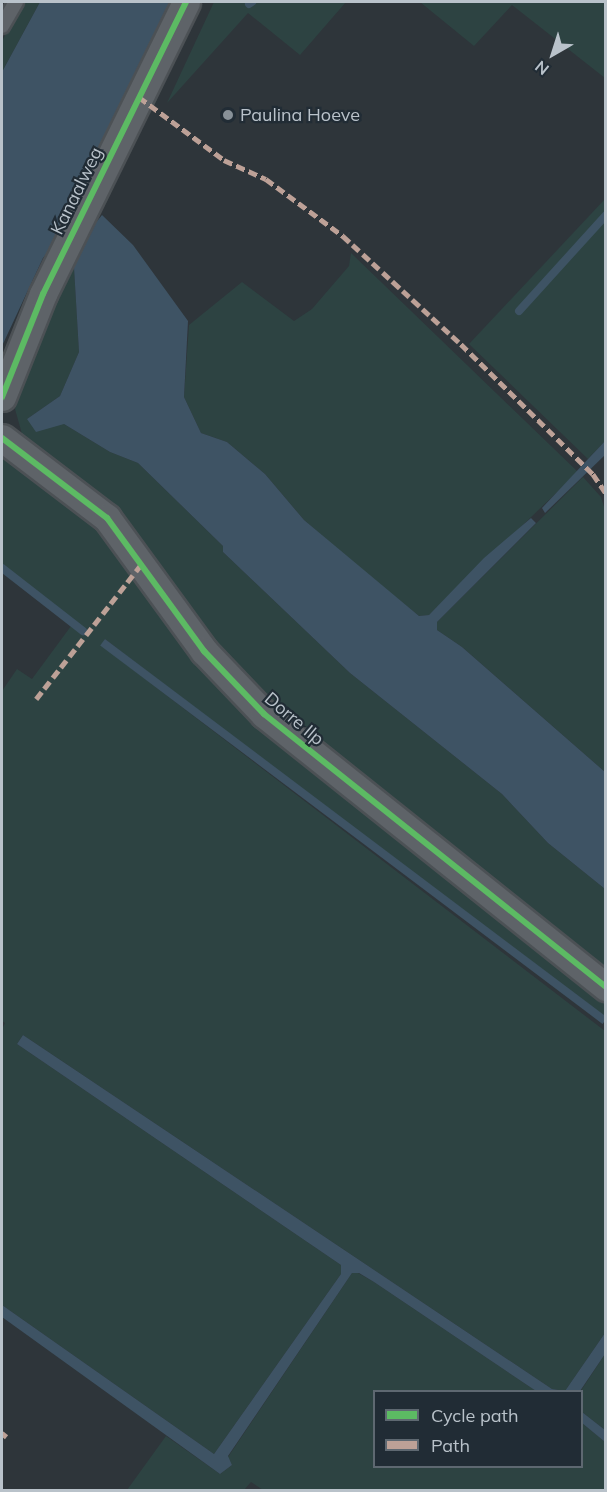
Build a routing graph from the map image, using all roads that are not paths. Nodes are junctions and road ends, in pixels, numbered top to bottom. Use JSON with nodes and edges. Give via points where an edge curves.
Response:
{"nodes":[{"id":1,"x":16,"y":2,"type":"edge"},
{"id":2,"x":186,"y":2,"type":"edge"},
{"id":3,"x":2,"y":26,"type":"edge"},
{"id":4,"x":2,"y":397,"type":"edge"},
{"id":5,"x":2,"y":438,"type":"edge"},
{"id":6,"x":606,"y":987,"type":"edge"}],
"edges":[{"from":1,"to":3,"type":"lane"},
{"from":2,"to":4,"type":"street","name":"Kanaalweg","via":[[43,294]]},
{"from":5,"to":6,"type":"street","name":"Dorre Ilp","via":[[107,518],[204,651],[264,714]]}]}
